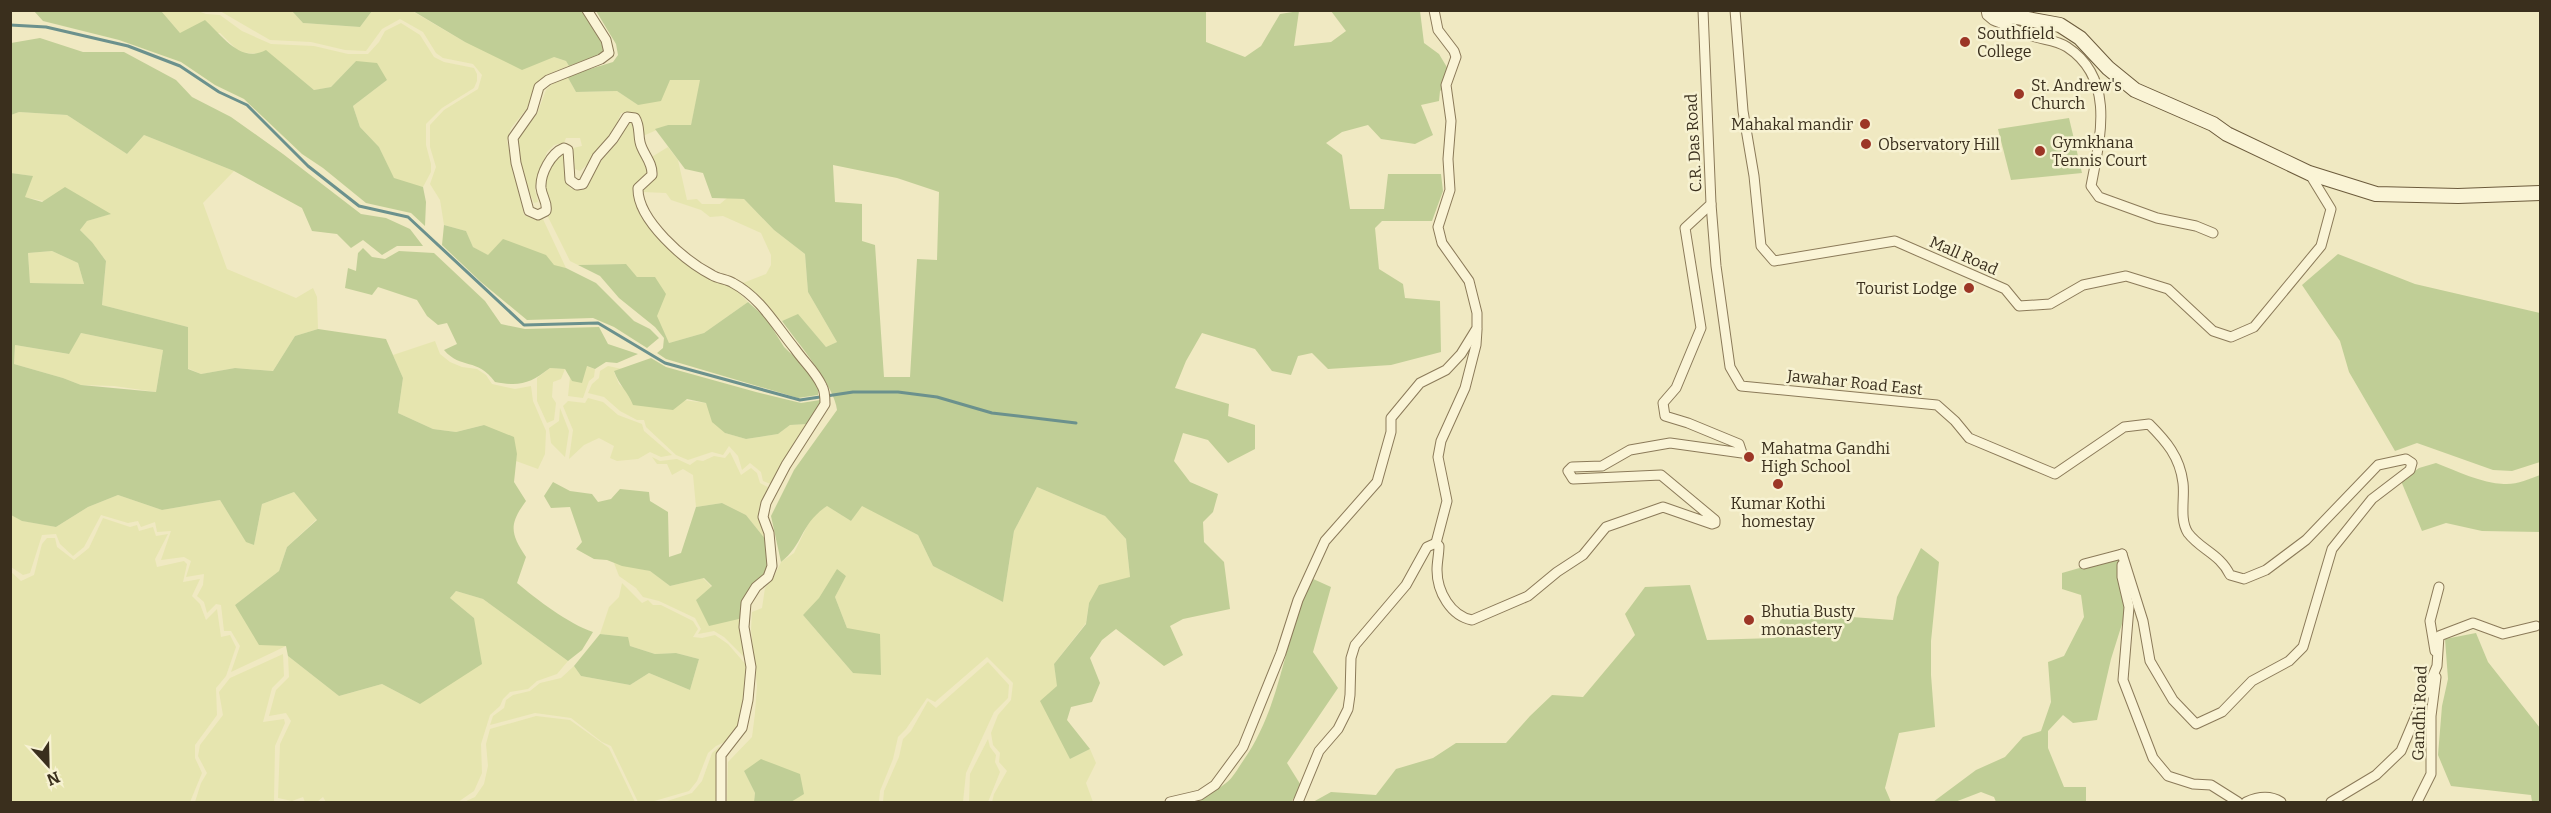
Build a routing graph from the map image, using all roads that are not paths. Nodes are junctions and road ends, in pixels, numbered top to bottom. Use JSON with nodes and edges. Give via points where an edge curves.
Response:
{"nodes":[{"id":1,"x":587,"y":10,"type":"edge"},
{"id":2,"x":1434,"y":10,"type":"edge"},
{"id":3,"x":1703,"y":10,"type":"edge"},
{"id":4,"x":1735,"y":10,"type":"edge"},
{"id":5,"x":1986,"y":10,"type":"edge"},
{"id":6,"x":1994,"y":10,"type":"edge"},
{"id":7,"x":2309,"y":173,"type":"junction"},
{"id":8,"x":2541,"y":193,"type":"edge"},
{"id":9,"x":1711,"y":204,"type":"junction"},
{"id":10,"x":2213,"y":233,"type":"dead end"},
{"id":11,"x":1477,"y":328,"type":"junction"},
{"id":12,"x":1436,"y":543,"type":"junction"},
{"id":13,"x":2122,"y":554,"type":"junction"},
{"id":14,"x":2084,"y":564,"type":"dead end"},
{"id":15,"x":2439,"y":586,"type":"dead end"},
{"id":16,"x":2536,"y":626,"type":"dead end"},
{"id":17,"x":2437,"y":666,"type":"junction"},
{"id":18,"x":721,"y":802,"type":"edge"},
{"id":19,"x":1170,"y":802,"type":"edge"},
{"id":20,"x":1298,"y":802,"type":"edge"},
{"id":21,"x":2238,"y":802,"type":"edge"},
{"id":22,"x":2246,"y":802,"type":"edge"},
{"id":23,"x":2281,"y":802,"type":"edge"},
{"id":24,"x":2331,"y":802,"type":"edge"},
{"id":25,"x":2417,"y":802,"type":"edge"}],
"edges":[{"from":1,"to":18,"type":"street","via":[[606,40],[609,53],[539,87],[532,111],[513,138],[529,211],[538,216],[546,211],[542,180],[556,152],[568,150],[570,180],[583,184],[623,121],[635,118],[640,144],[652,170],[652,175],[638,188],[643,210],[672,248],[712,276],[733,282],[773,317],[823,387],[825,404],[766,503],[763,517],[769,533],[772,567],[746,603],[744,627],[751,667],[748,700],[741,728],[721,755]]},
{"from":2,"to":11,"type":"street","via":[[1438,30],[1455,57],[1446,85],[1451,121],[1450,190],[1438,227],[1442,243],[1468,280]]},
{"from":3,"to":9,"type":"street","name":"C.R. Das Road"},
{"from":4,"to":7,"type":"street","name":"Mall Road","via":[[1743,111],[1761,246],[1774,261],[1895,241],[2005,289],[2019,306],[2050,304],[2083,285],[2126,276],[2168,289],[2213,331],[2231,337],[2254,327],[2321,246],[2331,209]]},
{"from":5,"to":10,"type":"street","via":[[1994,20],[2068,47],[2085,64],[2098,88],[2102,123],[2091,186],[2099,197]]},
{"from":6,"to":7,"type":"main road","via":[[2060,25],[2080,38],[2135,90]]},
{"from":7,"to":8,"type":"main road","via":[[2376,194]]},
{"from":9,"to":12,"type":"street","name":"C.R. Das Road","via":[[1685,228],[1701,328],[1676,388],[1664,403],[1665,416],[1739,444],[1742,453],[1670,443],[1629,450],[1602,466],[1568,471],[1573,479],[1662,475],[1716,523],[1712,525],[1663,507],[1606,528],[1582,555],[1528,596],[1472,620],[1454,613],[1440,586]]},
{"from":9,"to":13,"type":"street","name":"Jawahar Road East","via":[[1730,367],[1741,386],[1937,405],[1969,438],[2055,474],[2124,427],[2149,424],[2176,455],[2188,533],[2225,563],[2230,575],[2244,579],[2266,570],[2306,540],[2378,465],[2406,459],[2412,463],[2410,470],[2372,499],[2332,549],[2303,647],[2289,661],[2252,681],[2222,712],[2196,724],[2173,700],[2150,661],[2143,621]]},
{"from":11,"to":12,"type":"street","via":[[1465,388],[1441,441],[1438,457],[1447,501]]},
{"from":11,"to":19,"type":"street","via":[[1446,370],[1420,383],[1391,418],[1377,483],[1325,541],[1298,600],[1243,747],[1215,785],[1200,795]]},
{"from":12,"to":20,"type":"street","via":[[1427,547],[1406,585],[1355,645],[1348,709],[1338,729],[1319,751]]},
{"from":13,"to":14,"type":"street"},
{"from":13,"to":21,"type":"street","via":[[2122,577],[2129,607],[2123,680],[2153,758],[2168,776],[2211,785]]},
{"from":15,"to":17,"type":"street","name":"Gandhi Road","via":[[2430,621]]},
{"from":16,"to":17,"type":"street","via":[[2503,634],[2473,623],[2439,636]]},
{"from":17,"to":24,"type":"street","via":[[2401,751],[2376,775]]},
{"from":17,"to":25,"type":"street","name":"Gandhi Road","via":[[2431,716],[2432,774]]},
{"from":22,"to":23,"type":"street","via":[[2257,797]]}]}
